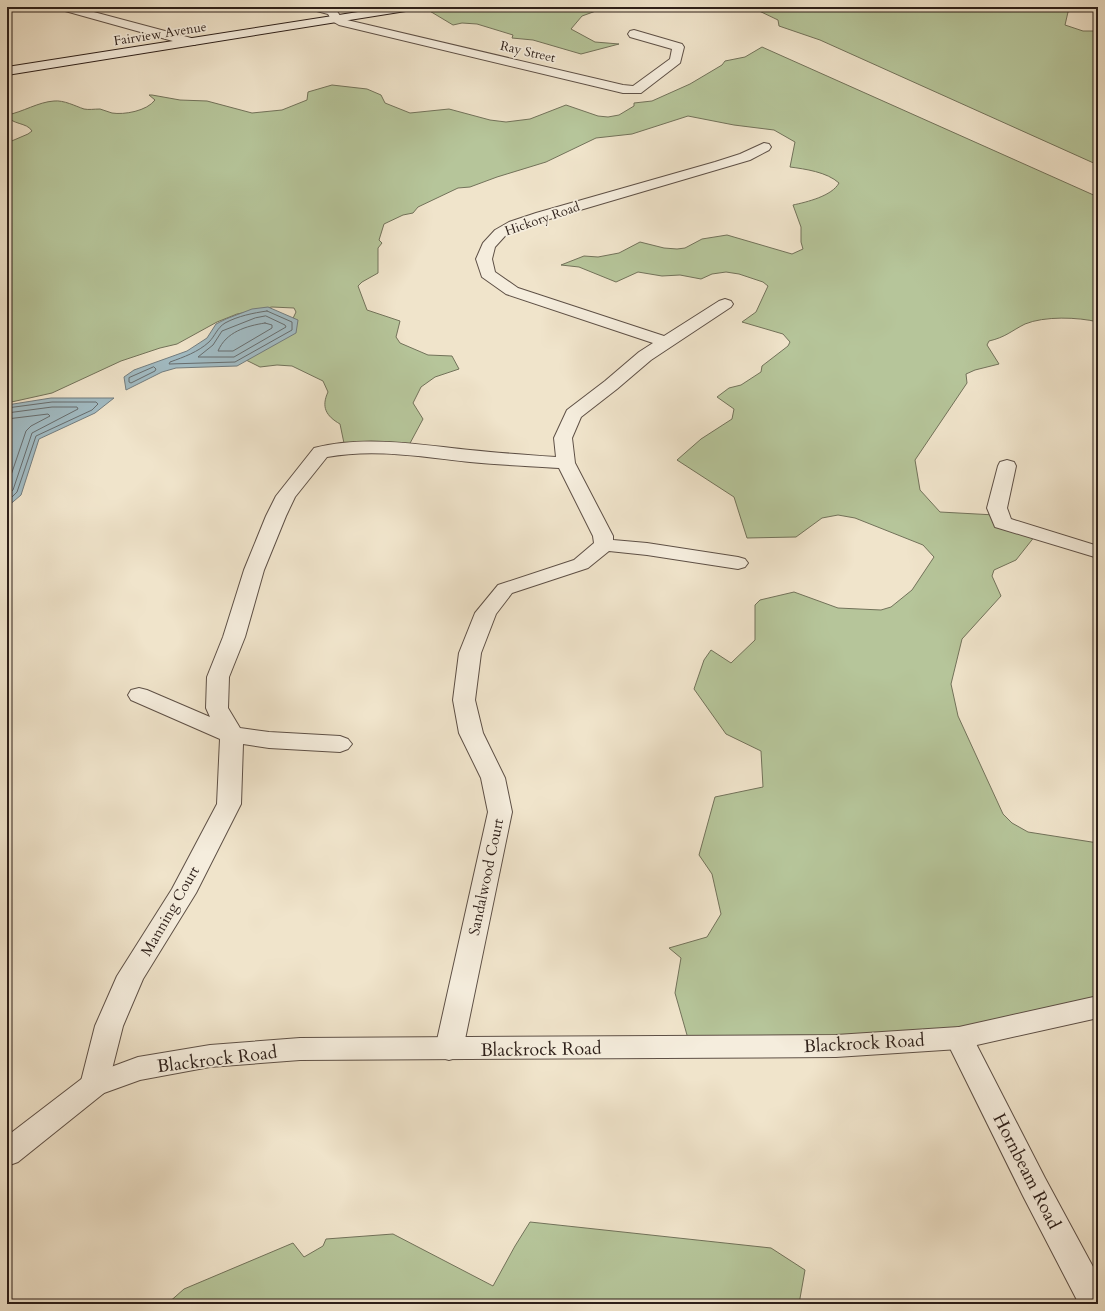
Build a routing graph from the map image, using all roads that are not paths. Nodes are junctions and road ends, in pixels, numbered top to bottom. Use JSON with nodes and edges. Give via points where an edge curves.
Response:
{"nodes":[{"id":1,"x":62,"y":7,"type":"edge"},
{"id":2,"x":313,"y":7,"type":"edge"},
{"id":3,"x":412,"y":7,"type":"edge"},
{"id":4,"x":336,"y":19,"type":"junction"},
{"id":5,"x":634,"y":34,"type":"dead end"},
{"id":6,"x":191,"y":42,"type":"junction"},
{"id":7,"x":7,"y":71,"type":"edge"},
{"id":8,"x":764,"y":147,"type":"dead end"},
{"id":9,"x":725,"y":304,"type":"dead end"},
{"id":10,"x":666,"y":342,"type":"junction"},
{"id":11,"x":566,"y":464,"type":"junction"},
{"id":12,"x":1007,"y":466,"type":"dead end"},
{"id":13,"x":604,"y":545,"type":"junction"},
{"id":14,"x":1098,"y":552,"type":"edge"},
{"id":15,"x":738,"y":563,"type":"dead end"},
{"id":16,"x":139,"y":695,"type":"dead end"},
{"id":17,"x":232,"y":735,"type":"junction"},
{"id":18,"x":340,"y":744,"type":"dead end"},
{"id":19,"x":1098,"y":1006,"type":"edge"},
{"id":20,"x":959,"y":1038,"type":"junction"},
{"id":21,"x":449,"y":1049,"type":"junction"},
{"id":22,"x":94,"y":1085,"type":"junction"},
{"id":23,"x":7,"y":1153,"type":"edge"},
{"id":24,"x":1096,"y":1304,"type":"edge"}],
"edges":[{"from":1,"to":6,"type":"street"},
{"from":2,"to":4,"type":"street","name":"Ray Street","via":[[332,12]]},
{"from":3,"to":4,"type":"street","name":"Fairview Avenue"},
{"from":4,"to":5,"type":"street","name":"Ray Street","via":[[343,23],[461,52],[636,90],[676,60],[678,47]]},
{"from":4,"to":6,"type":"street","name":"Fairview Avenue"},
{"from":6,"to":7,"type":"street","name":"Fairview Avenue"},
{"from":8,"to":10,"type":"street","name":"Hickory Road","via":[[720,165],[514,225],[500,233],[488,246],[484,259],[488,274],[512,291]]},
{"from":9,"to":10,"type":"street"},
{"from":10,"to":11,"type":"street","via":[[573,414],[562,438]]},
{"from":11,"to":13,"type":"street","via":[[603,536]]},
{"from":11,"to":17,"type":"street","via":[[406,448],[344,448],[321,452],[286,496],[276,516],[254,570],[234,637],[218,677],[217,708]]},
{"from":12,"to":14,"type":"street","via":[[997,508],[1002,523]]},
{"from":13,"to":15,"type":"street"},
{"from":13,"to":21,"type":"street","name":"Sandalwood Court","via":[[581,564],[505,589],[486,613],[470,653],[464,700],[471,733],[493,778],[500,812]]},
{"from":16,"to":17,"type":"street"},
{"from":17,"to":18,"type":"street"},
{"from":17,"to":22,"type":"street","name":"Manning Court","via":[[229,804],[182,892],[131,976],[109,1026]]},
{"from":19,"to":20,"type":"street","name":"Blackrock Road"},
{"from":20,"to":21,"type":"street","name":"Blackrock Road","via":[[836,1046]]},
{"from":20,"to":24,"type":"street","name":"Hornbeam Road"},
{"from":21,"to":22,"type":"street","name":"Blackrock Road","via":[[300,1049],[210,1056],[138,1069]]},
{"from":22,"to":23,"type":"street","name":"Blackrock Road"}]}
